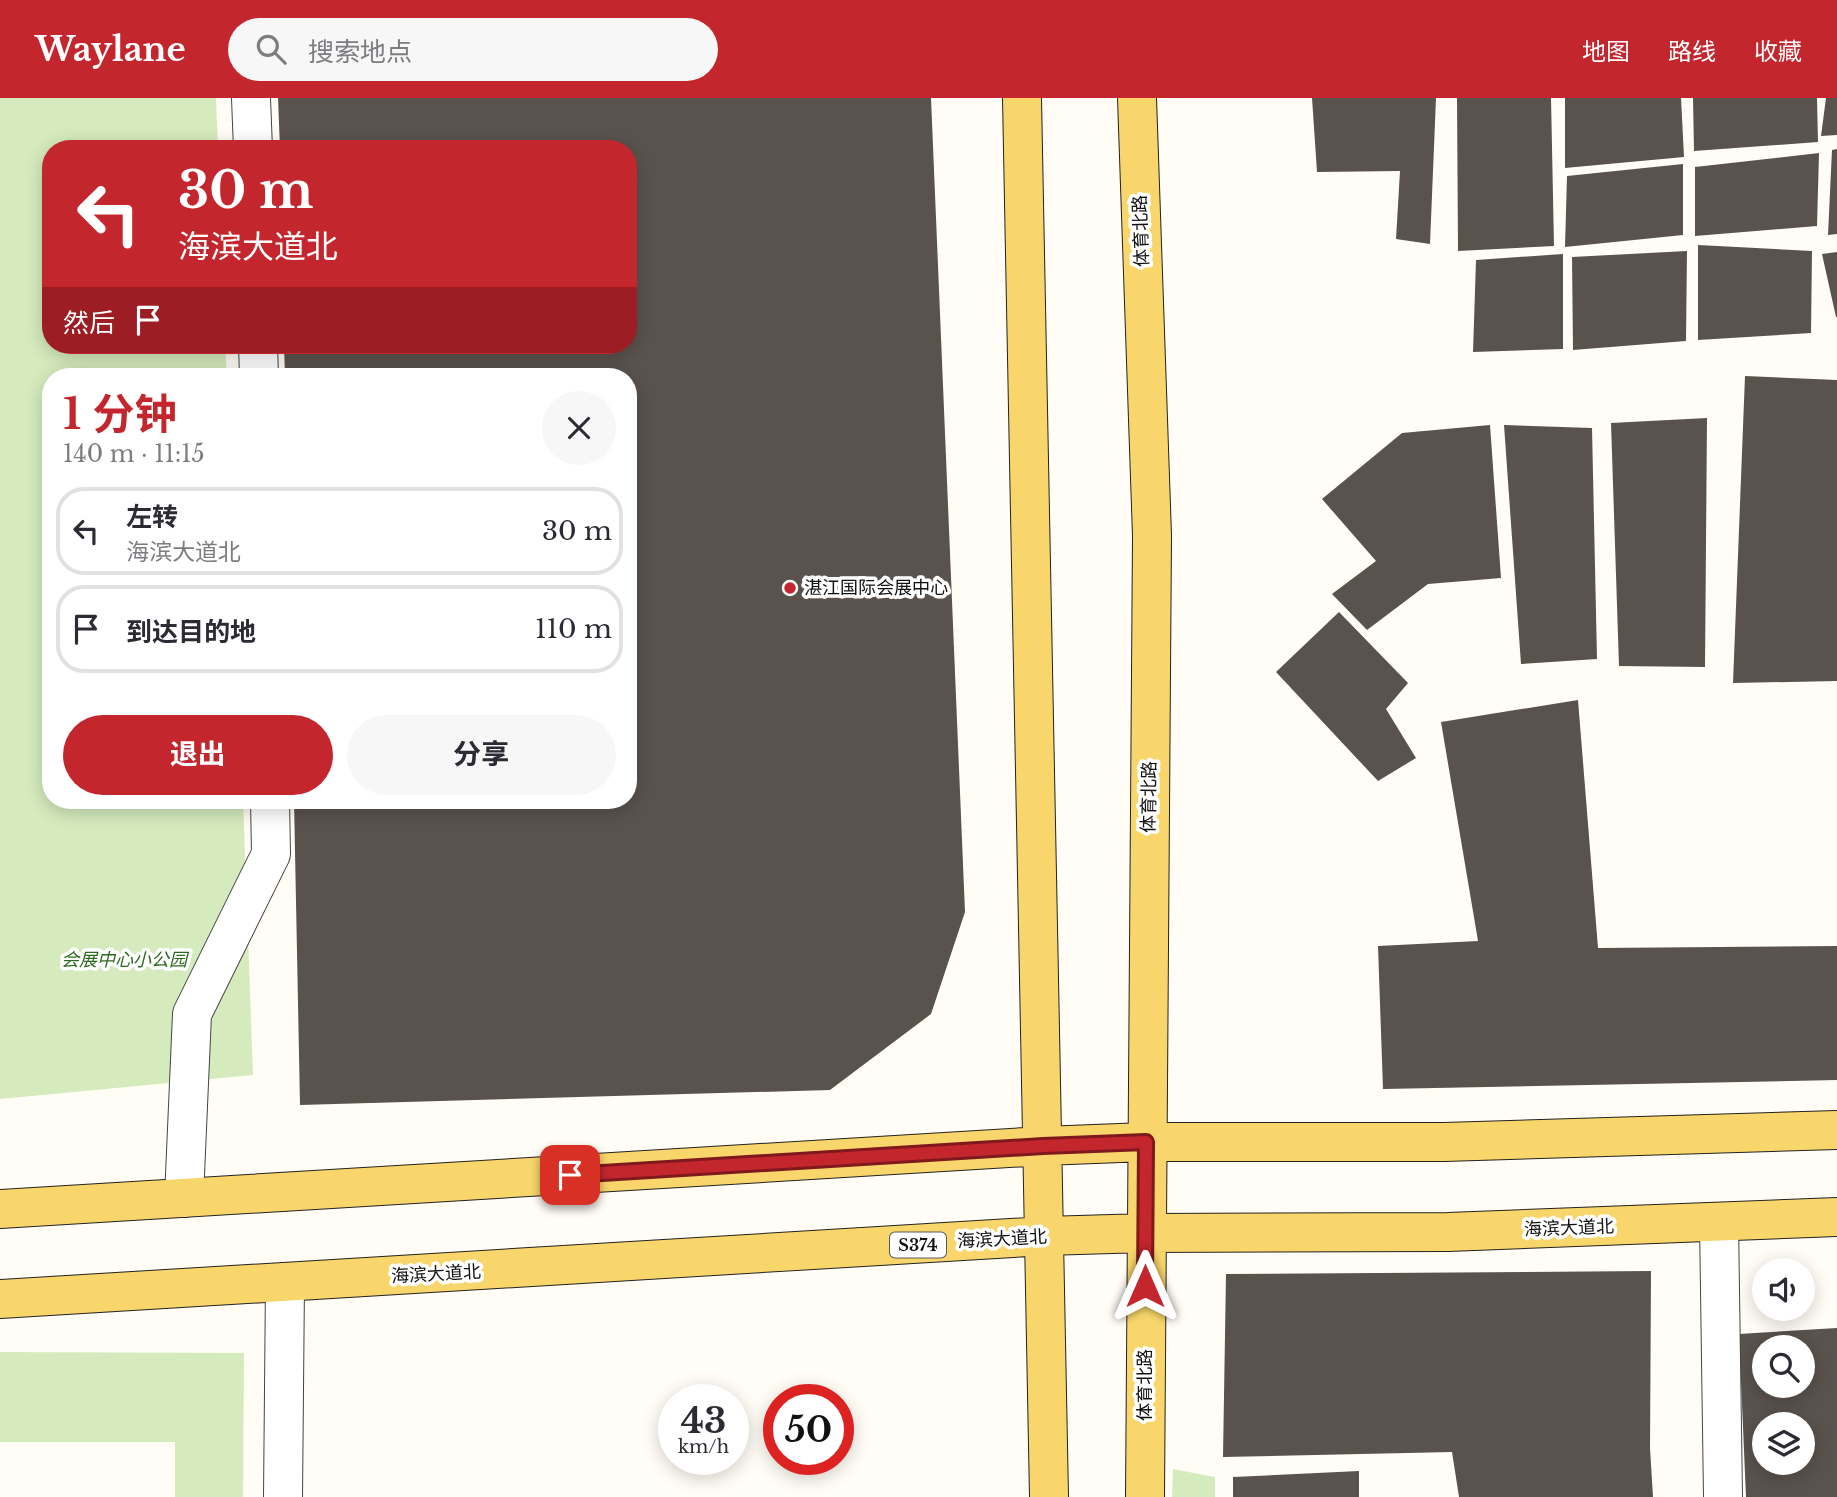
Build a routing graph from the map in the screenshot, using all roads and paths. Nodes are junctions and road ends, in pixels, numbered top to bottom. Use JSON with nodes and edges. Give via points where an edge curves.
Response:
{"nodes":[{"id":1,"x":251,"y":98,"type":"edge"},
{"id":2,"x":1023,"y":98,"type":"edge"},
{"id":3,"x":1137,"y":98,"type":"edge"},
{"id":4,"x":253,"y":140,"type":"edge"},
{"id":5,"x":270,"y":809,"type":"edge"},
{"id":6,"x":1837,"y":1130,"type":"edge"},
{"id":7,"x":1146,"y":1142,"type":"junction"},
{"id":8,"x":1043,"y":1146,"type":"junction"},
{"id":9,"x":184,"y":1198,"type":"junction"},
{"id":10,"x":0,"y":1209,"type":"edge"},
{"id":11,"x":1837,"y":1217,"type":"edge"},
{"id":12,"x":1719,"y":1222,"type":"junction"},
{"id":13,"x":1146,"y":1233,"type":"junction"},
{"id":14,"x":1045,"y":1237,"type":"junction"},
{"id":15,"x":285,"y":1282,"type":"junction"},
{"id":16,"x":0,"y":1300,"type":"edge"},
{"id":17,"x":283,"y":1497,"type":"edge"},
{"id":18,"x":1049,"y":1497,"type":"edge"},
{"id":19,"x":1145,"y":1497,"type":"edge"},
{"id":20,"x":1723,"y":1497,"type":"edge"}],
"edges":[{"from":1,"to":4,"type":"street"},
{"from":2,"to":8,"type":"main road"},
{"from":3,"to":7,"type":"main road","name":"体育北路","via":[[1152,536]]},
{"from":5,"to":9,"type":"street","via":[[271,854],[192,1014]]},
{"from":6,"to":7,"type":"main road","via":[[1444,1142]]},
{"from":7,"to":8,"type":"main road"},
{"from":7,"to":13,"type":"main road","name":"体育北路"},
{"from":8,"to":9,"type":"main road"},
{"from":8,"to":14,"type":"main road"},
{"from":9,"to":10,"type":"main road"},
{"from":11,"to":12,"type":"main road","name":"海滨大道北","number":"S374"},
{"from":12,"to":13,"type":"main road","name":"海滨大道北","number":"S374","via":[[1448,1233]]},
{"from":12,"to":20,"type":"street"},
{"from":13,"to":14,"type":"main road","name":"海滨大道北","number":"S374"},
{"from":13,"to":19,"type":"main road","name":"体育北路"},
{"from":14,"to":15,"type":"main road","name":"海滨大道北","number":"S374"},
{"from":14,"to":18,"type":"main road"},
{"from":15,"to":16,"type":"main road","name":"海滨大道北","number":"S374"},
{"from":15,"to":17,"type":"street"}]}
